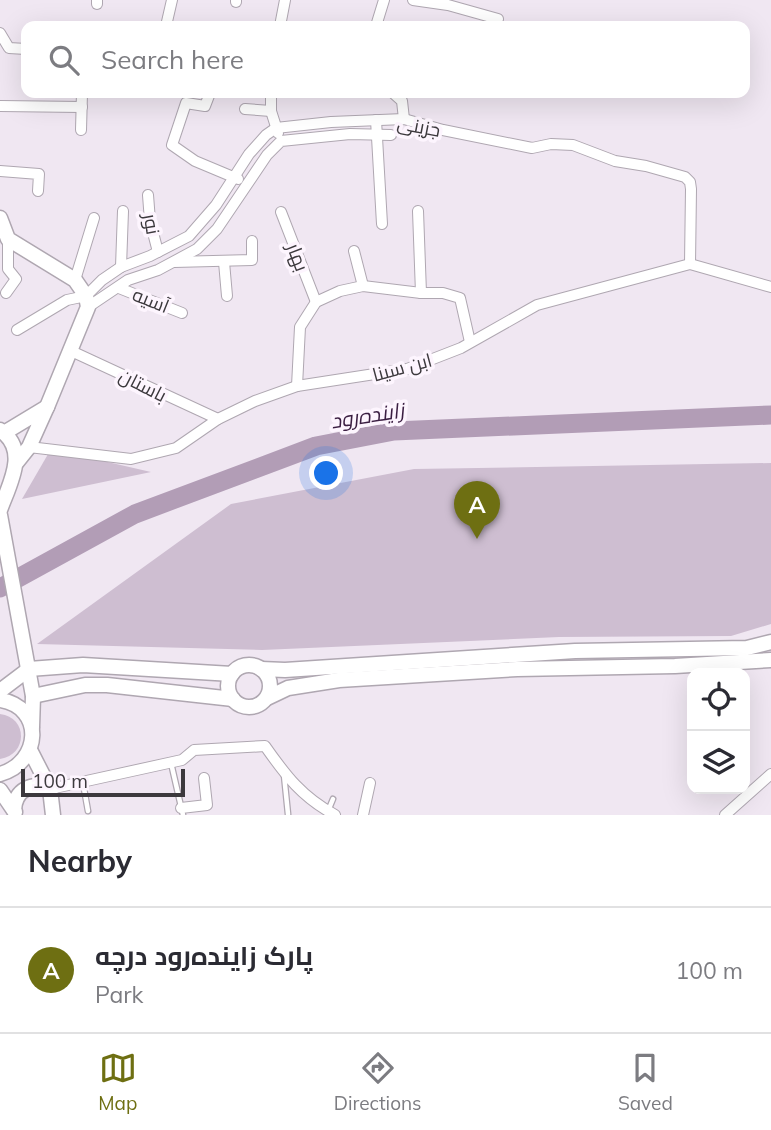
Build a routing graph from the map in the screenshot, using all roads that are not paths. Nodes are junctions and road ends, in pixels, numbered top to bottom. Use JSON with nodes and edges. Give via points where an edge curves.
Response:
{"nodes":[{"id":1,"x":172,"y":0,"type":"edge"},
{"id":2,"x":285,"y":0,"type":"edge"},
{"id":3,"x":384,"y":0,"type":"edge"},
{"id":4,"x":413,"y":0,"type":"edge"},
{"id":5,"x":498,"y":19,"type":"dead end"},
{"id":6,"x":167,"y":21,"type":"edge"},
{"id":7,"x":281,"y":21,"type":"edge"},
{"id":8,"x":378,"y":21,"type":"edge"},
{"id":9,"x":0,"y":33,"type":"edge"},
{"id":10,"x":21,"y":49,"type":"edge"},
{"id":11,"x":82,"y":98,"type":"edge"},
{"id":12,"x":208,"y":98,"type":"edge"},
{"id":13,"x":271,"y":98,"type":"edge"},
{"id":14,"x":399,"y":98,"type":"edge"},
{"id":15,"x":0,"y":106,"type":"edge"},
{"id":16,"x":82,"y":107,"type":"junction"},
{"id":17,"x":245,"y":109,"type":"dead end"},
{"id":18,"x":271,"y":111,"type":"junction"},
{"id":19,"x":404,"y":119,"type":"junction"},
{"id":20,"x":376,"y":120,"type":"junction"},
{"id":21,"x":276,"y":128,"type":"junction"},
{"id":22,"x":81,"y":131,"type":"dead end"},
{"id":23,"x":376,"y":134,"type":"junction"},
{"id":24,"x":391,"y":135,"type":"dead end"},
{"id":25,"x":281,"y":141,"type":"junction"},
{"id":26,"x":0,"y":171,"type":"edge"},
{"id":27,"x":233,"y":177,"type":"junction"},
{"id":28,"x":246,"y":184,"type":"junction"},
{"id":29,"x":38,"y":191,"type":"dead end"},
{"id":30,"x":148,"y":195,"type":"dead end"},
{"id":31,"x":123,"y":211,"type":"dead end"},
{"id":32,"x":418,"y":211,"type":"dead end"},
{"id":33,"x":281,"y":212,"type":"dead end"},
{"id":34,"x":0,"y":218,"type":"edge"},
{"id":35,"x":94,"y":218,"type":"dead end"},
{"id":36,"x":205,"y":219,"type":"junction"},
{"id":37,"x":382,"y":224,"type":"dead end"},
{"id":38,"x":217,"y":229,"type":"junction"},
{"id":39,"x":8,"y":239,"type":"junction"},
{"id":40,"x":252,"y":241,"type":"dead end"},
{"id":41,"x":354,"y":251,"type":"dead end"},
{"id":42,"x":158,"y":252,"type":"junction"},
{"id":43,"x":174,"y":262,"type":"junction"},
{"id":44,"x":224,"y":262,"type":"junction"},
{"id":45,"x":690,"y":264,"type":"junction"},
{"id":46,"x":4,"y":266,"type":"edge"},
{"id":47,"x":121,"y":267,"type":"junction"},
{"id":48,"x":75,"y":280,"type":"junction"},
{"id":49,"x":363,"y":286,"type":"junction"},
{"id":50,"x":771,"y":287,"type":"edge"},
{"id":51,"x":119,"y":288,"type":"junction"},
{"id":52,"x":6,"y":293,"type":"dead end"},
{"id":53,"x":421,"y":293,"type":"junction"},
{"id":54,"x":227,"y":296,"type":"dead end"},
{"id":55,"x":87,"y":302,"type":"junction"},
{"id":56,"x":316,"y":302,"type":"junction"},
{"id":57,"x":182,"y":313,"type":"dead end"},
{"id":58,"x":17,"y":330,"type":"dead end"},
{"id":59,"x":470,"y":342,"type":"junction"},
{"id":60,"x":69,"y":350,"type":"junction"},
{"id":61,"x":297,"y":386,"type":"junction"},
{"id":62,"x":47,"y":407,"type":"junction"},
{"id":63,"x":218,"y":419,"type":"junction"},
{"id":64,"x":2,"y":431,"type":"edge"},
{"id":65,"x":29,"y":447,"type":"junction"},
{"id":66,"x":16,"y":467,"type":"junction"},
{"id":67,"x":0,"y":478,"type":"edge"},
{"id":68,"x":0,"y":513,"type":"edge"},
{"id":69,"x":771,"y":642,"type":"edge"},
{"id":70,"x":771,"y":660,"type":"edge"},
{"id":71,"x":261,"y":668,"type":"junction"},
{"id":72,"x":29,"y":669,"type":"junction"},
{"id":73,"x":232,"y":674,"type":"junction"},
{"id":74,"x":0,"y":691,"type":"edge"},
{"id":75,"x":33,"y":696,"type":"junction"},
{"id":76,"x":267,"y":698,"type":"junction"},
{"id":77,"x":233,"y":699,"type":"junction"},
{"id":78,"x":0,"y":701,"type":"edge"},
{"id":79,"x":32,"y":727,"type":"junction"},
{"id":80,"x":30,"y":750,"type":"junction"},
{"id":81,"x":171,"y":762,"type":"junction"},
{"id":82,"x":0,"y":774,"type":"edge"},
{"id":83,"x":284,"y":774,"type":"junction"},
{"id":84,"x":771,"y":774,"type":"edge"},
{"id":85,"x":204,"y":778,"type":"dead end"},
{"id":86,"x":82,"y":782,"type":"junction"},
{"id":87,"x":370,"y":783,"type":"dead end"},
{"id":88,"x":50,"y":789,"type":"junction"},
{"id":89,"x":0,"y":790,"type":"edge"},
{"id":90,"x":333,"y":799,"type":"dead end"},
{"id":91,"x":88,"y":811,"type":"dead end"},
{"id":92,"x":182,"y":811,"type":"edge"},
{"id":93,"x":16,"y":812,"type":"edge"},
{"id":94,"x":288,"y":814,"type":"edge"},
{"id":95,"x":330,"y":814,"type":"edge"},
{"id":96,"x":53,"y":815,"type":"edge"},
{"id":97,"x":363,"y":815,"type":"edge"},
{"id":98,"x":725,"y":815,"type":"edge"}],
"edges":[{"from":1,"to":6,"type":"street"},
{"from":2,"to":7,"type":"street"},
{"from":3,"to":8,"type":"street"},
{"from":4,"to":5,"type":"street"},
{"from":9,"to":10,"type":"street","via":[[9,48]]},
{"from":11,"to":16,"type":"street"},
{"from":12,"to":27,"type":"street","via":[[205,106],[186,103],[172,145]]},
{"from":13,"to":18,"type":"street"},
{"from":14,"to":19,"type":"street"},
{"from":15,"to":16,"type":"street"},
{"from":16,"to":22,"type":"street"},
{"from":17,"to":18,"type":"street"},
{"from":18,"to":21,"type":"street"},
{"from":19,"to":20,"type":"street","name":"جزینی"},
{"from":19,"to":45,"type":"street","name":"جزینی","via":[[532,148],[573,145],[615,161],[685,177],[691,189]]},
{"from":20,"to":21,"type":"street","name":"جزینی"},
{"from":20,"to":23,"type":"street"},
{"from":21,"to":25,"type":"street"},
{"from":21,"to":27,"type":"street"},
{"from":23,"to":24,"type":"street"},
{"from":23,"to":25,"type":"street"},
{"from":23,"to":37,"type":"street"},
{"from":25,"to":28,"type":"street"},
{"from":26,"to":29,"type":"street","via":[[39,174]]},
{"from":27,"to":28,"type":"street"},
{"from":27,"to":36,"type":"street"},
{"from":28,"to":38,"type":"street"},
{"from":30,"to":42,"type":"street","name":"نور"},
{"from":31,"to":47,"type":"street"},
{"from":32,"to":53,"type":"street"},
{"from":33,"to":56,"type":"street","name":"بهار"},
{"from":34,"to":39,"type":"street"},
{"from":35,"to":48,"type":"street"},
{"from":36,"to":38,"type":"street"},
{"from":36,"to":42,"type":"street","via":[[189,236]]},
{"from":38,"to":43,"type":"street","via":[[197,249]]},
{"from":39,"to":46,"type":"street"},
{"from":39,"to":48,"type":"street"},
{"from":40,"to":44,"type":"street","via":[[252,260]]},
{"from":41,"to":49,"type":"street"},
{"from":42,"to":47,"type":"street"},
{"from":43,"to":44,"type":"street"},
{"from":43,"to":51,"type":"street"},
{"from":44,"to":54,"type":"street"},
{"from":45,"to":50,"type":"street"},
{"from":45,"to":59,"type":"street","name":"ابن سینا","via":[[537,306]]},
{"from":46,"to":52,"type":"street","via":[[16,279]]},
{"from":47,"to":55,"type":"street","via":[[102,280]]},
{"from":48,"to":55,"type":"street"},
{"from":49,"to":53,"type":"street"},
{"from":49,"to":56,"type":"street"},
{"from":51,"to":55,"type":"street"},
{"from":51,"to":57,"type":"street","name":"آسیه"},
{"from":53,"to":59,"type":"street","via":[[460,298]]},
{"from":55,"to":58,"type":"street","via":[[67,300]]},
{"from":55,"to":60,"type":"street"},
{"from":56,"to":61,"type":"street","via":[[300,327]]},
{"from":59,"to":61,"type":"street","name":"ابن سینا","via":[[407,369]]},
{"from":60,"to":62,"type":"street"},
{"from":60,"to":63,"type":"street","name":"باستان"},
{"from":61,"to":63,"type":"street","name":"ابن سینا"},
{"from":62,"to":64,"type":"street"},
{"from":62,"to":65,"type":"street"},
{"from":63,"to":65,"type":"street","name":"ابن سینا","via":[[176,448],[131,459]]},
{"from":64,"to":66,"type":"street","via":[[11,439]]},
{"from":65,"to":66,"type":"street"},
{"from":66,"to":67,"type":"street"},
{"from":66,"to":68,"type":"street"},
{"from":68,"to":72,"type":"street"},
{"from":69,"to":71,"type":"street","via":[[747,648],[575,651]]},
{"from":70,"to":76,"type":"street","via":[[339,680],[288,688]]},
{"from":71,"to":73,"type":"street","via":[[242,666]]},
{"from":71,"to":76,"type":"street","via":[[269,679]]},
{"from":72,"to":73,"type":"street","via":[[102,665]]},
{"from":72,"to":74,"type":"street"},
{"from":72,"to":75,"type":"street"},
{"from":73,"to":77,"type":"street","via":[[228,687]]},
{"from":75,"to":77,"type":"street","via":[[107,685]]},
{"from":75,"to":79,"type":"street"},
{"from":76,"to":77,"type":"street","via":[[250,707]]},
{"from":78,"to":79,"type":"street","via":[[15,705]]},
{"from":79,"to":80,"type":"street"},
{"from":80,"to":82,"type":"street","via":[[15,769]]},
{"from":80,"to":88,"type":"street"},
{"from":81,"to":83,"type":"street","via":[[194,750],[265,746]]},
{"from":81,"to":86,"type":"street"},
{"from":81,"to":92,"type":"lane"},
{"from":83,"to":94,"type":"lane"},
{"from":83,"to":95,"type":"street"},
{"from":84,"to":98,"type":"street"},
{"from":85,"to":92,"type":"street","via":[[207,805]]},
{"from":86,"to":88,"type":"street"},
{"from":86,"to":91,"type":"lane"},
{"from":87,"to":97,"type":"street"},
{"from":88,"to":93,"type":"street","via":[[36,785],[22,790],[14,803]]},
{"from":88,"to":96,"type":"street"},
{"from":89,"to":93,"type":"street"},
{"from":90,"to":95,"type":"lane"}]}
